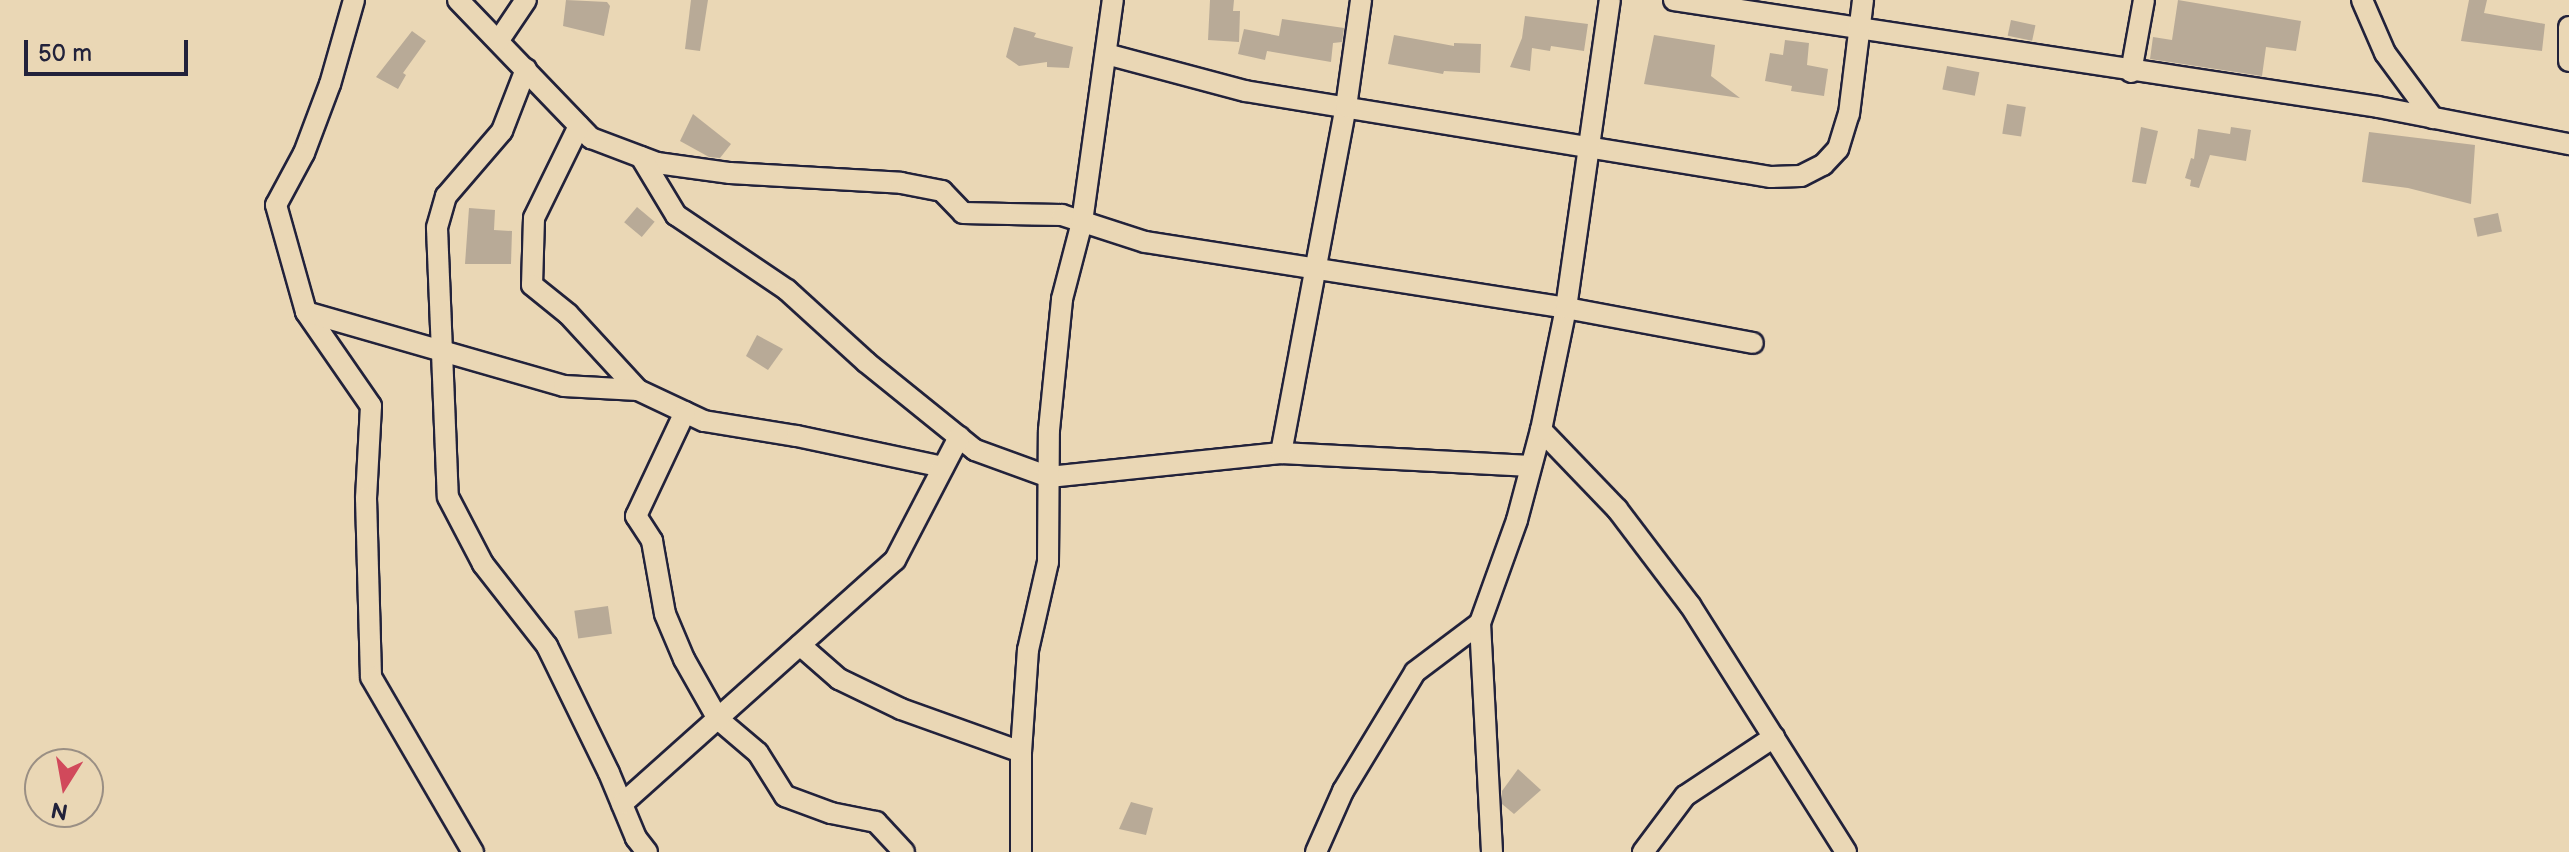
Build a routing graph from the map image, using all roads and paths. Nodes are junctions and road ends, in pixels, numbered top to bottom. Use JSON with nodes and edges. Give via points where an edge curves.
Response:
{"nodes":[{"id":1,"x":354,"y":0,"type":"edge"},
{"id":2,"x":458,"y":0,"type":"edge"},
{"id":3,"x":526,"y":0,"type":"edge"},
{"id":4,"x":1113,"y":0,"type":"edge"},
{"id":5,"x":1361,"y":0,"type":"edge"},
{"id":6,"x":1610,"y":0,"type":"edge"},
{"id":7,"x":1674,"y":0,"type":"edge"},
{"id":8,"x":1863,"y":0,"type":"edge"},
{"id":9,"x":2144,"y":0,"type":"edge"},
{"id":10,"x":2362,"y":0,"type":"edge"},
{"id":11,"x":2569,"y":27,"type":"edge"},
{"id":12,"x":1859,"y":29,"type":"junction"},
{"id":13,"x":499,"y":40,"type":"junction"},
{"id":14,"x":1106,"y":54,"type":"junction"},
{"id":15,"x":2569,"y":61,"type":"edge"},
{"id":16,"x":526,"y":69,"type":"junction"},
{"id":17,"x":2131,"y":72,"type":"junction"},
{"id":18,"x":1346,"y":107,"type":"junction"},
{"id":19,"x":2433,"y":118,"type":"junction"},
{"id":20,"x":579,"y":126,"type":"junction"},
{"id":21,"x":2569,"y":144,"type":"edge"},
{"id":22,"x":1589,"y":148,"type":"junction"},
{"id":23,"x":641,"y":157,"type":"junction"},
{"id":24,"x":1082,"y":222,"type":"junction"},
{"id":25,"x":1315,"y":269,"type":"junction"},
{"id":26,"x":1566,"y":308,"type":"junction"},
{"id":27,"x":306,"y":312,"type":"junction"},
{"id":28,"x":1753,"y":343,"type":"dead end"},
{"id":29,"x":440,"y":351,"type":"junction"},
{"id":30,"x":638,"y":390,"type":"junction"},
{"id":31,"x":685,"y":412,"type":"junction"},
{"id":32,"x":1541,"y":430,"type":"junction"},
{"id":33,"x":959,"y":437,"type":"junction"},
{"id":34,"x":1281,"y":453,"type":"junction"},
{"id":35,"x":1531,"y":466,"type":"junction"},
{"id":36,"x":943,"y":467,"type":"junction"},
{"id":37,"x":1049,"y":477,"type":"junction"},
{"id":38,"x":1480,"y":623,"type":"junction"},
{"id":39,"x":800,"y":645,"type":"junction"},
{"id":40,"x":718,"y":719,"type":"junction"},
{"id":41,"x":1774,"y":737,"type":"junction"},
{"id":42,"x":1021,"y":752,"type":"junction"},
{"id":43,"x":622,"y":804,"type":"junction"},
{"id":44,"x":473,"y":852,"type":"edge"},
{"id":45,"x":647,"y":852,"type":"edge"},
{"id":46,"x":904,"y":852,"type":"edge"},
{"id":47,"x":1021,"y":852,"type":"edge"},
{"id":48,"x":1316,"y":852,"type":"edge"},
{"id":49,"x":1492,"y":852,"type":"edge"},
{"id":50,"x":1643,"y":852,"type":"edge"},
{"id":51,"x":1846,"y":852,"type":"edge"}],
"edges":[{"from":1,"to":27,"type":"street","via":[[304,153],[276,205]]},
{"from":2,"to":13,"type":"street"},
{"from":3,"to":13,"type":"street"},
{"from":4,"to":14,"type":"street"},
{"from":5,"to":18,"type":"street"},
{"from":6,"to":22,"type":"street"},
{"from":7,"to":12,"type":"street"},
{"from":8,"to":12,"type":"street"},
{"from":9,"to":17,"type":"street"},
{"from":10,"to":19,"type":"street","via":[[2385,53]]},
{"from":11,"to":15,"type":"street"},
{"from":12,"to":17,"type":"street"},
{"from":12,"to":22,"type":"street","via":[[1849,114],[1838,149],[1823,165],[1801,176],[1771,177]]},
{"from":13,"to":16,"type":"street"},
{"from":14,"to":18,"type":"street","via":[[1245,91]]},
{"from":14,"to":24,"type":"street"},
{"from":16,"to":20,"type":"street"},
{"from":16,"to":29,"type":"street","via":[[502,131],[446,196],[437,228]]},
{"from":17,"to":19,"type":"street"},
{"from":18,"to":22,"type":"street"},
{"from":18,"to":25,"type":"street"},
{"from":19,"to":21,"type":"street"},
{"from":20,"to":23,"type":"street","via":[[591,138]]},
{"from":20,"to":30,"type":"street","via":[[534,218],[532,285],[568,314]]},
{"from":22,"to":26,"type":"street"},
{"from":23,"to":24,"type":"street","via":[[730,173],[901,183],[942,191],[963,213],[1062,215]]},
{"from":23,"to":33,"type":"street","via":[[676,215],[787,290]]},
{"from":24,"to":25,"type":"street","via":[[1145,242]]},
{"from":24,"to":37,"type":"street","via":[[1062,299]]},
{"from":25,"to":26,"type":"street"},
{"from":25,"to":34,"type":"street"},
{"from":26,"to":28,"type":"street"},
{"from":26,"to":32,"type":"street"},
{"from":27,"to":29,"type":"street"},
{"from":27,"to":44,"type":"street","via":[[371,406],[366,498],[371,677]]},
{"from":29,"to":30,"type":"street","via":[[564,386]]},
{"from":29,"to":43,"type":"street","via":[[448,497],[483,564],[547,646]]},
{"from":30,"to":31,"type":"street"},
{"from":31,"to":36,"type":"street","via":[[704,421]]},
{"from":31,"to":40,"type":"street","via":[[636,516],[652,541],[665,614]]},
{"from":32,"to":35,"type":"street"},
{"from":32,"to":41,"type":"street","via":[[1617,509],[1690,605]]},
{"from":33,"to":36,"type":"street"},
{"from":33,"to":37,"type":"street","via":[[975,450]]},
{"from":34,"to":35,"type":"street"},
{"from":34,"to":37,"type":"street"},
{"from":35,"to":38,"type":"street"},
{"from":36,"to":39,"type":"street","via":[[895,560]]},
{"from":37,"to":42,"type":"street","via":[[1048,562],[1028,650]]},
{"from":38,"to":48,"type":"street","via":[[1415,672],[1343,791]]},
{"from":38,"to":49,"type":"street"},
{"from":39,"to":40,"type":"street"},
{"from":39,"to":42,"type":"street","via":[[839,679],[901,709]]},
{"from":40,"to":43,"type":"street"},
{"from":40,"to":46,"type":"street","via":[[758,753],[785,796],[876,822]]},
{"from":41,"to":50,"type":"street","via":[[1685,796]]},
{"from":41,"to":51,"type":"street"},
{"from":42,"to":47,"type":"street"},
{"from":43,"to":45,"type":"street"}]}
